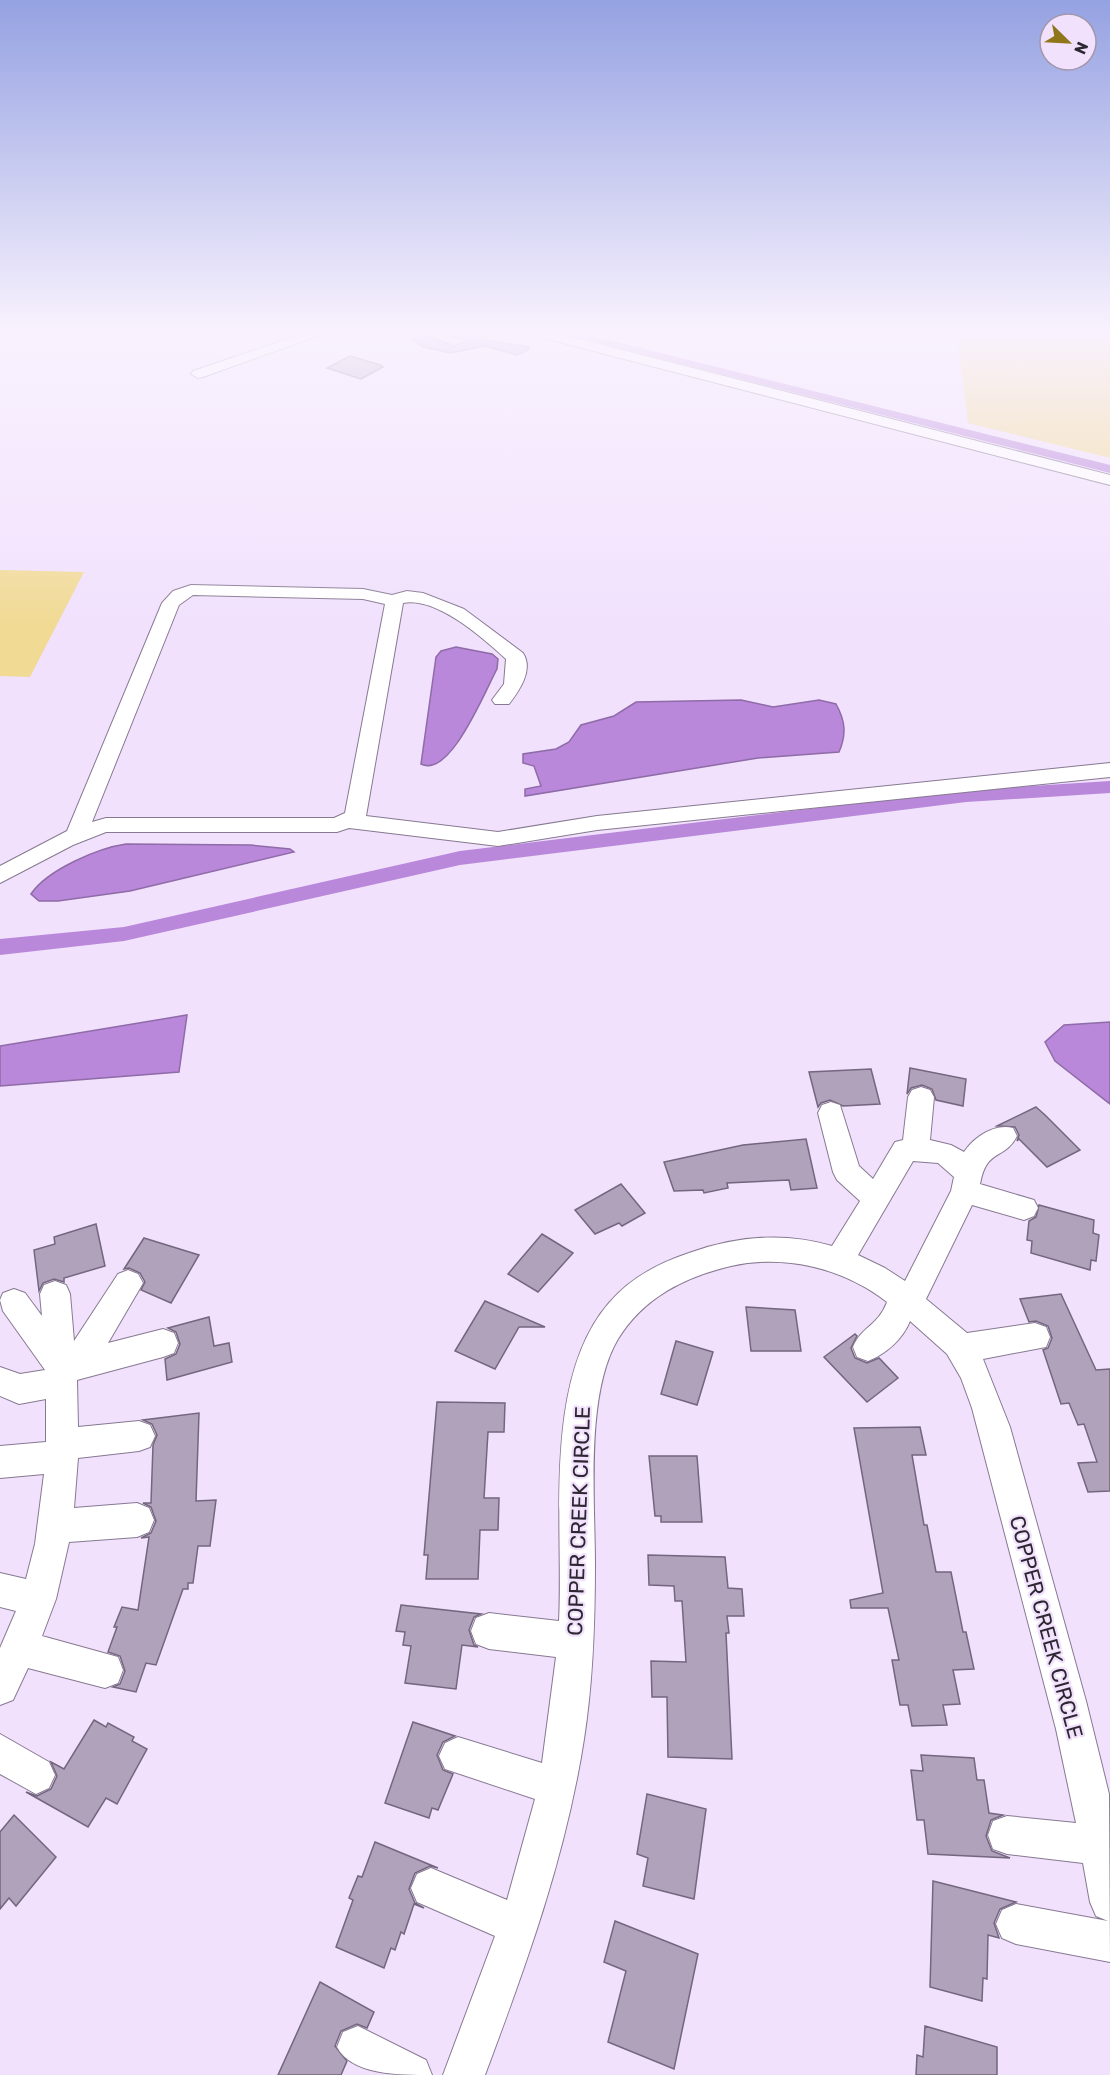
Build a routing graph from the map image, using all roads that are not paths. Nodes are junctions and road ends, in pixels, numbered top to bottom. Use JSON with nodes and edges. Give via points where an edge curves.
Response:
{"nodes":[{"id":1,"x":919,"y":431,"type":"edge"},
{"id":2,"x":1110,"y":480,"type":"edge"},
{"id":3,"x":392,"y":600,"type":"junction"},
{"id":4,"x":502,"y":700,"type":"dead end"},
{"id":5,"x":1110,"y":770,"type":"edge"},
{"id":6,"x":349,"y":821,"type":"junction"},
{"id":7,"x":76,"y":835,"type":"junction"},
{"id":8,"x":0,"y":875,"type":"edge"},
{"id":9,"x":921,"y":1097,"type":"dead end"},
{"id":10,"x":831,"y":1113,"type":"dead end"},
{"id":11,"x":1003,"y":1136,"type":"dead end"},
{"id":12,"x":915,"y":1150,"type":"junction"},
{"id":13,"x":965,"y":1182,"type":"junction"},
{"id":14,"x":876,"y":1199,"type":"junction"},
{"id":15,"x":1024,"y":1208,"type":"dead end"},
{"id":16,"x":840,"y":1260,"type":"junction"},
{"id":17,"x":128,"y":1283,"type":"dead end"},
{"id":18,"x":55,"y":1294,"type":"dead end"},
{"id":19,"x":906,"y":1300,"type":"junction"},
{"id":20,"x":14,"y":1302,"type":"dead end"},
{"id":21,"x":1035,"y":1337,"type":"dead end"},
{"id":22,"x":163,"y":1343,"type":"dead end"},
{"id":23,"x":868,"y":1347,"type":"dead end"},
{"id":24,"x":960,"y":1348,"type":"junction"},
{"id":25,"x":62,"y":1376,"type":"junction"},
{"id":26,"x":0,"y":1381,"type":"edge"},
{"id":27,"x":139,"y":1436,"type":"dead end"},
{"id":28,"x":64,"y":1450,"type":"junction"},
{"id":29,"x":0,"y":1462,"type":"edge"},
{"id":30,"x":137,"y":1520,"type":"dead end"},
{"id":31,"x":57,"y":1526,"type":"junction"},
{"id":32,"x":0,"y":1590,"type":"edge"},
{"id":33,"x":39,"y":1599,"type":"junction"},
{"id":34,"x":489,"y":1631,"type":"dead end"},
{"id":35,"x":575,"y":1641,"type":"junction"},
{"id":36,"x":20,"y":1648,"type":"junction"},
{"id":37,"x":105,"y":1670,"type":"dead end"},
{"id":38,"x":0,"y":1687,"type":"edge"},
{"id":39,"x":0,"y":1753,"type":"edge"},
{"id":40,"x":458,"y":1756,"type":"dead end"},
{"id":41,"x":36,"y":1775,"type":"dead end"},
{"id":42,"x":557,"y":1787,"type":"junction"},
{"id":43,"x":1007,"y":1835,"type":"dead end"},
{"id":44,"x":1102,"y":1836,"type":"edge"},
{"id":45,"x":431,"y":1888,"type":"dead end"},
{"id":46,"x":1110,"y":1902,"type":"edge"},
{"id":47,"x":1016,"y":1924,"type":"dead end"},
{"id":48,"x":519,"y":1926,"type":"junction"},
{"id":49,"x":1110,"y":1942,"type":"edge"},
{"id":50,"x":358,"y":2047,"type":"dead end"},
{"id":51,"x":411,"y":2075,"type":"edge"},
{"id":52,"x":464,"y":2075,"type":"edge"}],
"edges":[{"from":1,"to":2,"type":"street"},
{"from":3,"to":4,"type":"street","via":[[402,595],[442,604],[486,631],[516,657],[514,684]]},
{"from":3,"to":6,"type":"street","via":[[395,605],[355,817]]},
{"from":3,"to":7,"type":"street","via":[[363,594],[191,590],[178,595],[171,603]]},
{"from":5,"to":6,"type":"street","via":[[699,812],[498,839]]},
{"from":6,"to":7,"type":"street","via":[[337,825],[106,825]]},
{"from":7,"to":8,"type":"street"},
{"from":9,"to":12,"type":"street"},
{"from":10,"to":14,"type":"street","via":[[848,1172]]},
{"from":11,"to":13,"type":"street","via":[[979,1152]]},
{"from":12,"to":13,"type":"street","via":[[955,1157]]},
{"from":12,"to":14,"type":"street","via":[[905,1150]]},
{"from":13,"to":15,"type":"street"},
{"from":13,"to":19,"type":"street"},
{"from":14,"to":16,"type":"street"},
{"from":16,"to":19,"type":"street","name":"COPPER CREEK CIRCLE","via":[[877,1278]]},
{"from":16,"to":35,"type":"street","name":"COPPER CREEK CIRCLE","via":[[780,1250],[743,1251],[696,1262],[651,1283],[621,1307],[597,1351],[579,1415]]},
{"from":17,"to":25,"type":"street","via":[[88,1349]]},
{"from":18,"to":25,"type":"street"},
{"from":19,"to":23,"type":"street","via":[[893,1324]]},
{"from":19,"to":24,"type":"street","name":"COPPER CREEK CIRCLE","via":[[944,1328]]},
{"from":20,"to":25,"type":"street"},
{"from":21,"to":24,"type":"street"},
{"from":22,"to":25,"type":"street"},
{"from":24,"to":44,"type":"street","name":"COPPER CREEK CIRCLE","via":[[986,1395]]},
{"from":25,"to":26,"type":"street","via":[[19,1389]]},
{"from":25,"to":28,"type":"street"},
{"from":27,"to":28,"type":"street"},
{"from":28,"to":29,"type":"street"},
{"from":28,"to":31,"type":"street"},
{"from":30,"to":31,"type":"street"},
{"from":31,"to":33,"type":"street"},
{"from":32,"to":33,"type":"street"},
{"from":33,"to":36,"type":"street"},
{"from":34,"to":35,"type":"street"},
{"from":35,"to":42,"type":"street","name":"COPPER CREEK CIRCLE","via":[[572,1692]]},
{"from":36,"to":37,"type":"street"},
{"from":36,"to":38,"type":"street"},
{"from":39,"to":41,"type":"street"},
{"from":40,"to":42,"type":"street"},
{"from":42,"to":48,"type":"street","name":"COPPER CREEK CIRCLE"},
{"from":43,"to":44,"type":"street"},
{"from":44,"to":46,"type":"street","name":"COPPER CREEK CIRCLE"},
{"from":45,"to":48,"type":"street"},
{"from":47,"to":49,"type":"street"},
{"from":48,"to":52,"type":"street","name":"COPPER CREEK CIRCLE"},
{"from":50,"to":51,"type":"street"}]}
